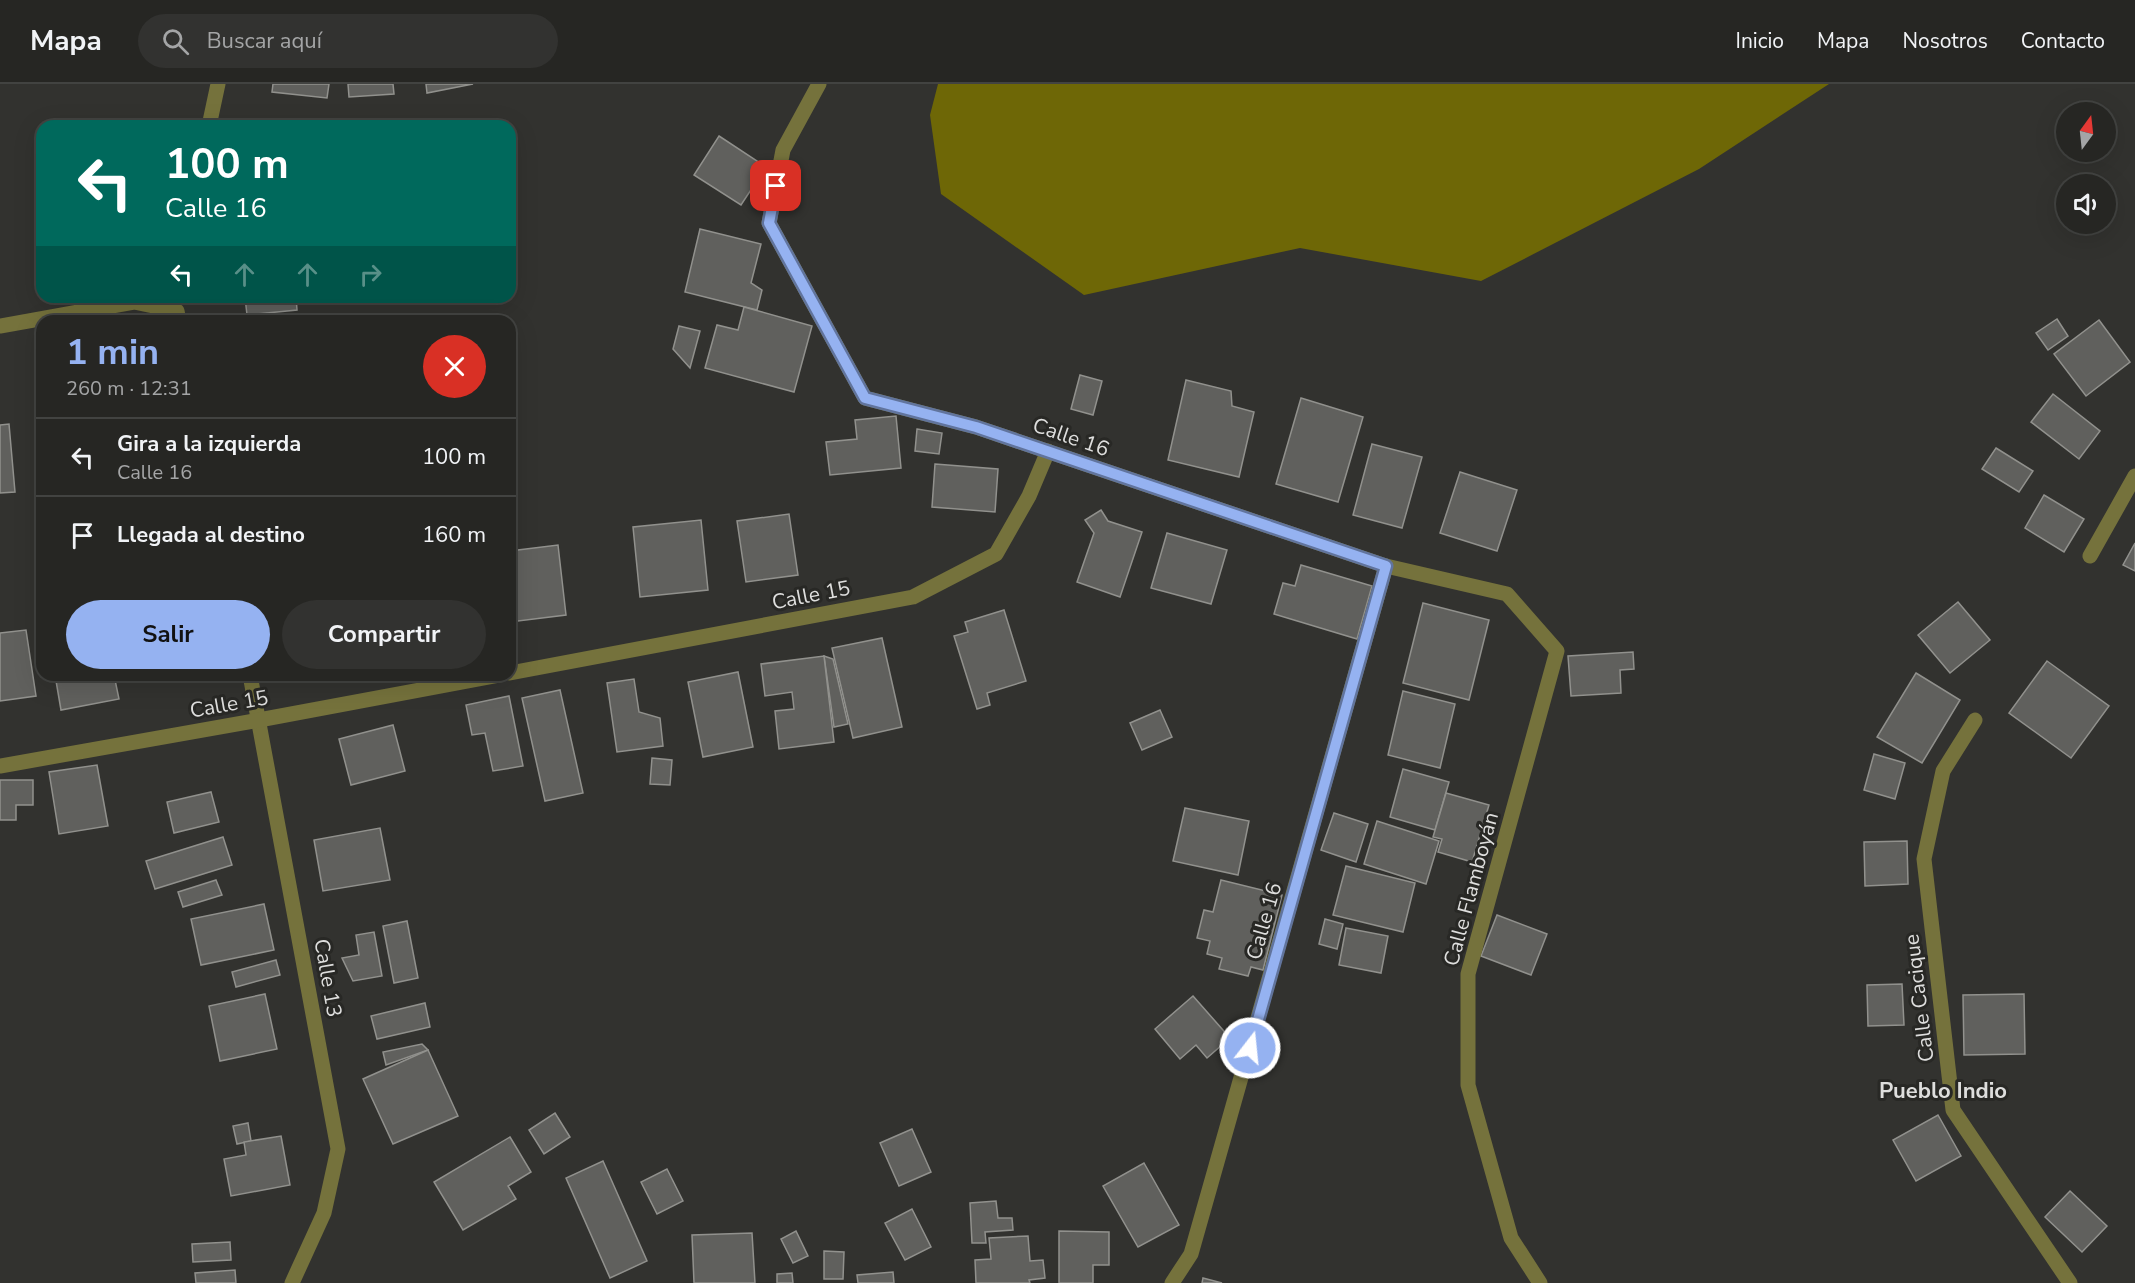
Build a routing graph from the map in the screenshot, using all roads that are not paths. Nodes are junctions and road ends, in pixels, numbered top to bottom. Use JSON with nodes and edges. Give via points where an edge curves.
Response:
{"nodes":[{"id":1,"x":218,"y":84,"type":"edge"},
{"id":2,"x":819,"y":84,"type":"edge"},
{"id":3,"x":210,"y":120,"type":"edge"},
{"id":4,"x":128,"y":303,"type":"edge"},
{"id":5,"x":140,"y":303,"type":"edge"},
{"id":6,"x":178,"y":310,"type":"edge"},
{"id":7,"x":61,"y":315,"type":"edge"},
{"id":8,"x":36,"y":320,"type":"edge"},
{"id":9,"x":0,"y":326,"type":"edge"},
{"id":10,"x":1048,"y":451,"type":"junction"},
{"id":11,"x":2135,"y":476,"type":"edge"},
{"id":12,"x":2090,"y":556,"type":"dead end"},
{"id":13,"x":1386,"y":566,"type":"junction"},
{"id":14,"x":516,"y":672,"type":"edge"},
{"id":15,"x":1551,"y":676,"type":"joint"},
{"id":16,"x":251,"y":681,"type":"edge"},
{"id":17,"x":468,"y":681,"type":"edge"},
{"id":18,"x":259,"y":720,"type":"junction"},
{"id":19,"x":1975,"y":720,"type":"dead end"},
{"id":20,"x":0,"y":765,"type":"edge"},
{"id":21,"x":292,"y":1283,"type":"edge"},
{"id":22,"x":1172,"y":1283,"type":"edge"},
{"id":23,"x":1540,"y":1283,"type":"edge"},
{"id":24,"x":2070,"y":1283,"type":"edge"}],
"edges":[{"from":1,"to":3,"type":"street"},
{"from":2,"to":10,"type":"street","name":"Calle 16","via":[[783,150],[769,223],[865,398],[935,415]]},
{"from":4,"to":7,"type":"street"},
{"from":5,"to":6,"type":"street"},
{"from":8,"to":9,"type":"street"},
{"from":10,"to":13,"type":"street","name":"Calle 16"},
{"from":10,"to":14,"type":"street","name":"Calle 15","via":[[1029,496],[996,554],[913,597]]},
{"from":11,"to":12,"type":"street"},
{"from":13,"to":15,"type":"street","name":"Calle 16","via":[[1507,594],[1557,651]]},
{"from":13,"to":22,"type":"street","name":"Calle 16","via":[[1191,1254]]},
{"from":15,"to":23,"type":"street","name":"Calle Flamboyán","via":[[1468,974],[1468,1085],[1511,1238]]},
{"from":16,"to":18,"type":"street","name":"Calle 13"},
{"from":17,"to":18,"type":"street","name":"Calle 15"},
{"from":18,"to":20,"type":"street","name":"Calle 15"},
{"from":18,"to":21,"type":"street","name":"Calle 13","via":[[338,1149],[324,1213]]},
{"from":19,"to":24,"type":"street","name":"Calle Cacique","via":[[1943,771],[1924,860],[1953,1110]]}]}
